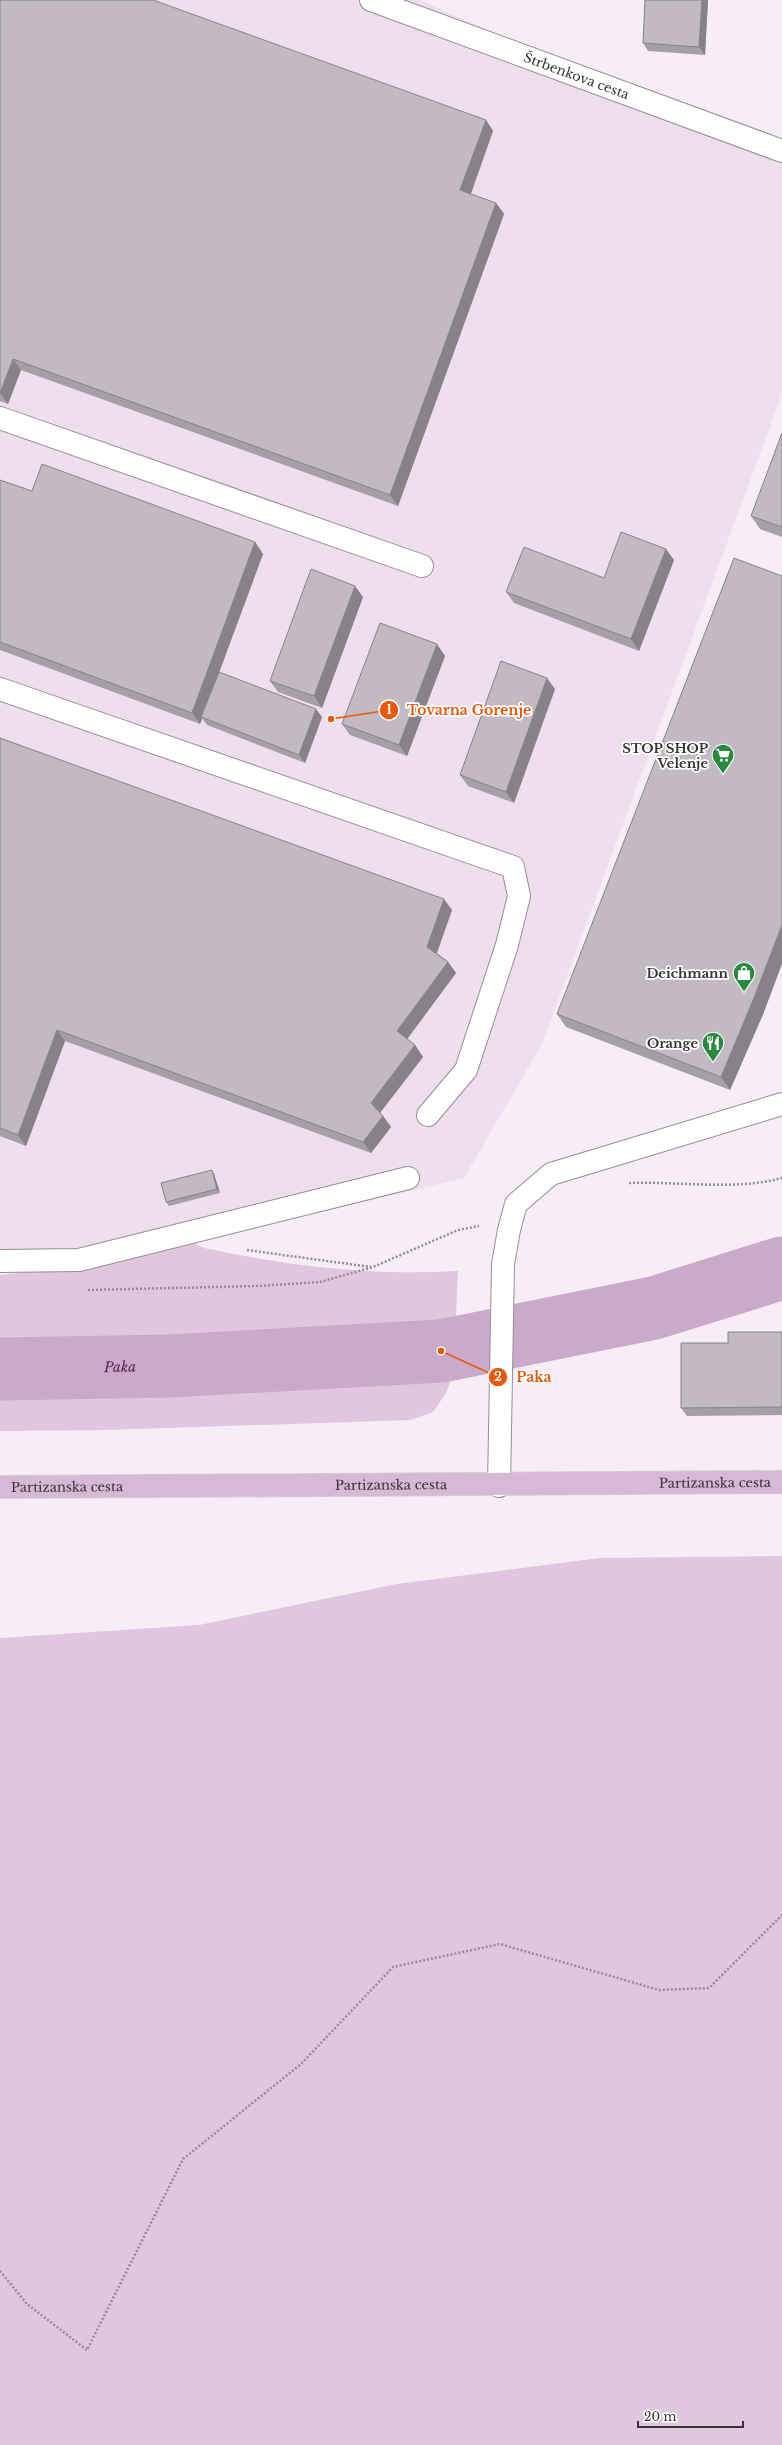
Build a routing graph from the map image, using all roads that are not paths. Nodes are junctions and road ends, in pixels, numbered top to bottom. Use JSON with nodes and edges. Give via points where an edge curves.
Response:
{"nodes":[{"id":1,"x":371,"y":0,"type":"edge"},
{"id":2,"x":782,"y":151,"type":"edge"},
{"id":3,"x":0,"y":418,"type":"edge"},
{"id":4,"x":422,"y":566,"type":"dead end"},
{"id":5,"x":0,"y":689,"type":"edge"},
{"id":6,"x":782,"y":1104,"type":"edge"},
{"id":7,"x":428,"y":1115,"type":"dead end"},
{"id":8,"x":408,"y":1178,"type":"dead end"},
{"id":9,"x":0,"y":1261,"type":"edge"},
{"id":10,"x":782,"y":1482,"type":"edge"},
{"id":11,"x":499,"y":1486,"type":"junction"},
{"id":12,"x":0,"y":1487,"type":"edge"}],
"edges":[{"from":1,"to":2,"type":"street","name":"Štrbenkova cesta"},
{"from":3,"to":4,"type":"street"},
{"from":5,"to":7,"type":"street","via":[[513,867],[519,896],[466,1070]]},
{"from":6,"to":11,"type":"street","via":[[551,1174],[516,1204],[508,1230],[503,1264]]},
{"from":8,"to":9,"type":"street","via":[[79,1260]]},
{"from":10,"to":11,"type":"main road","name":"Partizanska cesta"},
{"from":11,"to":12,"type":"main road","name":"Partizanska cesta"}]}
